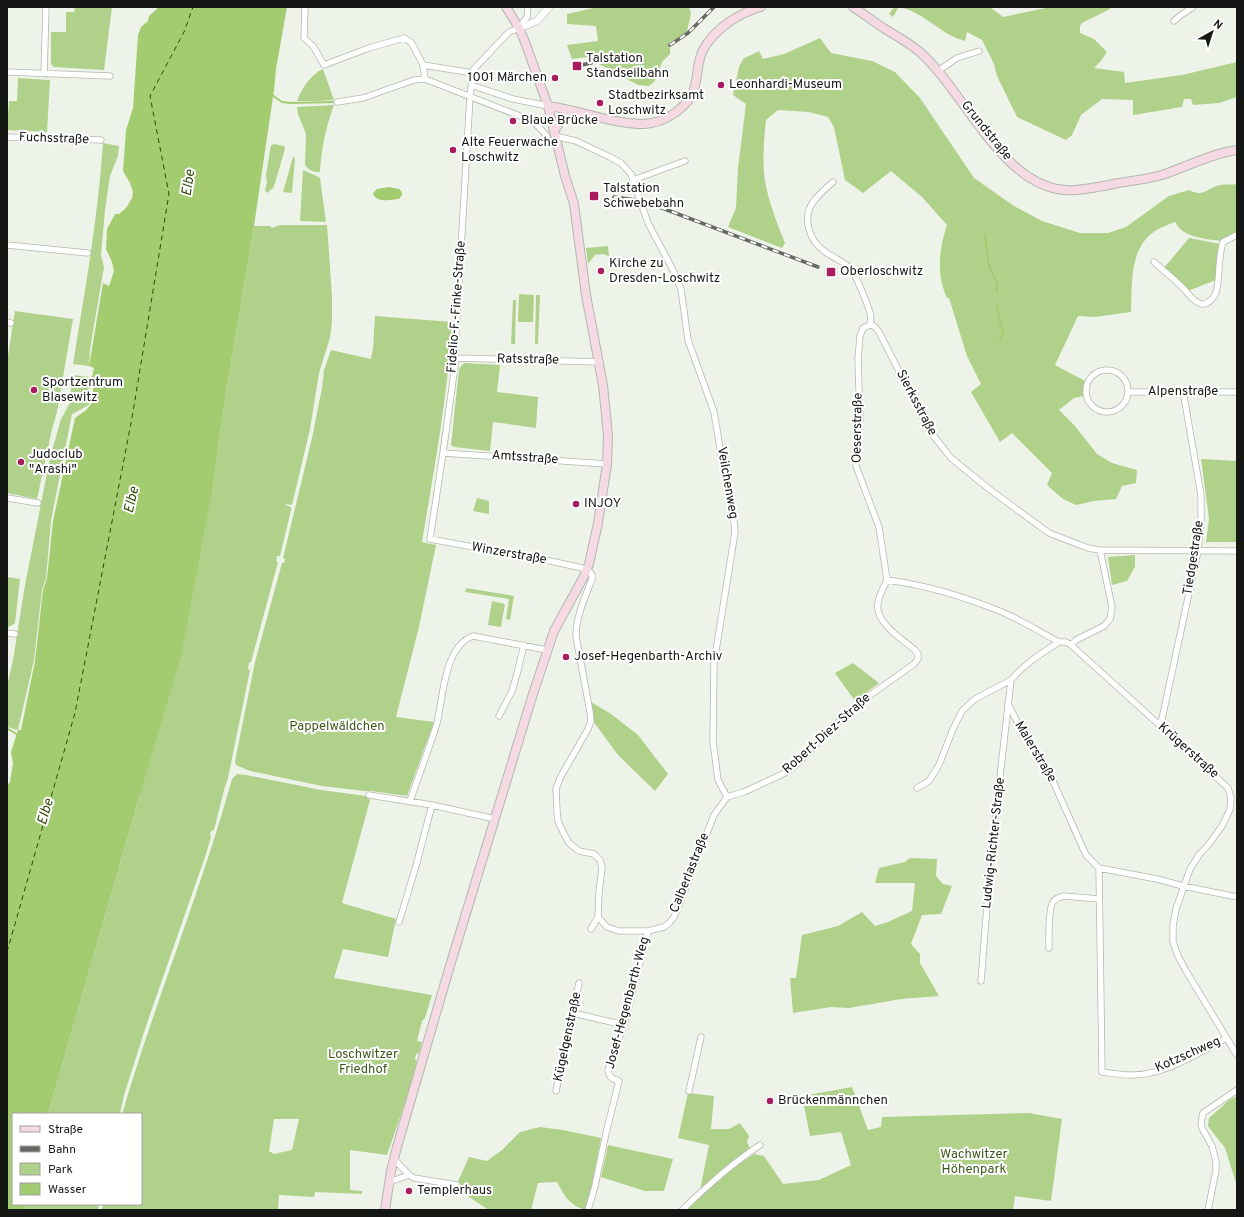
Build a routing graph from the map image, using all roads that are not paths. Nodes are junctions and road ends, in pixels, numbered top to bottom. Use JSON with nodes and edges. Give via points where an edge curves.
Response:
{"nodes":[{"id":1,"x":46,"y":7,"type":"edge"},
{"id":2,"x":305,"y":7,"type":"edge"},
{"id":3,"x":506,"y":7,"type":"edge"},
{"id":4,"x":528,"y":7,"type":"edge"},
{"id":5,"x":549,"y":7,"type":"edge"},
{"id":6,"x":761,"y":7,"type":"edge"},
{"id":7,"x":853,"y":7,"type":"edge"},
{"id":8,"x":1193,"y":7,"type":"edge"},
{"id":9,"x":1174,"y":21,"type":"dead end"},
{"id":10,"x":519,"y":28,"type":"junction"},
{"id":11,"x":978,"y":51,"type":"dead end"},
{"id":12,"x":423,"y":65,"type":"junction"},
{"id":13,"x":938,"y":71,"type":"junction"},
{"id":14,"x":7,"y":72,"type":"edge"},
{"id":15,"x":473,"y":73,"type":"junction"},
{"id":16,"x":44,"y":74,"type":"junction"},
{"id":17,"x":110,"y":76,"type":"dead end"},
{"id":18,"x":425,"y":79,"type":"junction"},
{"id":19,"x":471,"y":85,"type":"junction"},
{"id":20,"x":470,"y":96,"type":"junction"},
{"id":21,"x":337,"y":102,"type":"dead end"},
{"id":22,"x":548,"y":106,"type":"junction"},
{"id":23,"x":570,"y":110,"type":"junction"},
{"id":24,"x":552,"y":134,"type":"junction"},
{"id":25,"x":7,"y":137,"type":"edge"},
{"id":26,"x":101,"y":140,"type":"dead end"},
{"id":27,"x":1237,"y":150,"type":"edge"},
{"id":28,"x":685,"y":161,"type":"dead end"},
{"id":29,"x":633,"y":180,"type":"junction"},
{"id":30,"x":833,"y":182,"type":"dead end"},
{"id":31,"x":1237,"y":235,"type":"edge"},
{"id":32,"x":7,"y":245,"type":"edge"},
{"id":33,"x":88,"y":253,"type":"dead end"},
{"id":34,"x":1154,"y":262,"type":"dead end"},
{"id":35,"x":870,"y":325,"type":"junction"},
{"id":36,"x":456,"y":358,"type":"junction"},
{"id":37,"x":600,"y":362,"type":"junction"},
{"id":38,"x":1183,"y":391,"type":"junction"},
{"id":39,"x":1128,"y":392,"type":"junction"},
{"id":40,"x":1237,"y":392,"type":"edge"},
{"id":41,"x":443,"y":453,"type":"junction"},
{"id":42,"x":607,"y":464,"type":"junction"},
{"id":43,"x":7,"y":498,"type":"edge"},
{"id":44,"x":38,"y":503,"type":"dead end"},
{"id":45,"x":430,"y":539,"type":"joint"},
{"id":46,"x":1100,"y":550,"type":"junction"},
{"id":47,"x":1198,"y":551,"type":"junction"},
{"id":48,"x":1237,"y":551,"type":"edge"},
{"id":49,"x":587,"y":571,"type":"junction"},
{"id":50,"x":887,"y":580,"type":"junction"},
{"id":51,"x":7,"y":633,"type":"edge"},
{"id":52,"x":15,"y":634,"type":"dead end"},
{"id":53,"x":1059,"y":642,"type":"junction"},
{"id":54,"x":524,"y":645,"type":"junction"},
{"id":55,"x":1072,"y":645,"type":"junction"},
{"id":56,"x":547,"y":650,"type":"junction"},
{"id":57,"x":1011,"y":680,"type":"junction"},
{"id":58,"x":1008,"y":704,"type":"junction"},
{"id":59,"x":499,"y":716,"type":"dead end"},
{"id":60,"x":1159,"y":724,"type":"junction"},
{"id":61,"x":917,"y":788,"type":"dead end"},
{"id":62,"x":369,"y":795,"type":"dead end"},
{"id":63,"x":727,"y":797,"type":"junction"},
{"id":64,"x":410,"y":801,"type":"junction"},
{"id":65,"x":432,"y":805,"type":"junction"},
{"id":66,"x":495,"y":819,"type":"junction"},
{"id":67,"x":1099,"y":868,"type":"junction"},
{"id":68,"x":1183,"y":886,"type":"junction"},
{"id":69,"x":1237,"y":897,"type":"edge"},
{"id":70,"x":1099,"y":899,"type":"junction"},
{"id":71,"x":598,"y":917,"type":"junction"},
{"id":72,"x":399,"y":922,"type":"dead end"},
{"id":73,"x":591,"y":929,"type":"dead end"},
{"id":74,"x":648,"y":931,"type":"junction"},
{"id":75,"x":1049,"y":948,"type":"dead end"},
{"id":76,"x":981,"y":981,"type":"dead end"},
{"id":77,"x":579,"y":983,"type":"dead end"},
{"id":78,"x":573,"y":1013,"type":"junction"},
{"id":79,"x":624,"y":1025,"type":"junction"},
{"id":80,"x":701,"y":1037,"type":"dead end"},
{"id":81,"x":1227,"y":1038,"type":"junction"},
{"id":82,"x":1237,"y":1055,"type":"edge"},
{"id":83,"x":689,"y":1090,"type":"dead end"},
{"id":84,"x":1237,"y":1090,"type":"edge"},
{"id":85,"x":556,"y":1091,"type":"dead end"},
{"id":86,"x":760,"y":1145,"type":"dead end"},
{"id":87,"x":394,"y":1159,"type":"junction"},
{"id":88,"x":408,"y":1175,"type":"junction"},
{"id":89,"x":389,"y":1182,"type":"junction"},
{"id":90,"x":457,"y":1185,"type":"dead end"},
{"id":91,"x":385,"y":1210,"type":"edge"},
{"id":92,"x":588,"y":1210,"type":"edge"},
{"id":93,"x":682,"y":1210,"type":"edge"},
{"id":94,"x":1208,"y":1210,"type":"edge"}],
"edges":[{"from":1,"to":16,"type":"street"},
{"from":2,"to":12,"type":"street","via":[[304,38],[313,46],[324,66],[369,48],[404,38],[411,42]]},
{"from":3,"to":10,"type":"main road"},
{"from":4,"to":10,"type":"street","via":[[527,17]]},
{"from":5,"to":10,"type":"street","via":[[537,21]]},
{"from":6,"to":23,"type":"main road","via":[[746,12],[729,23],[706,44],[700,57],[693,93],[679,110],[665,118],[653,123],[629,123]]},
{"from":7,"to":13,"type":"main road","name":"Grundstraße","via":[[910,44]]},
{"from":8,"to":9,"type":"street"},
{"from":10,"to":15,"type":"street","via":[[509,32]]},
{"from":10,"to":22,"type":"main road"},
{"from":11,"to":13,"type":"street","via":[[956,58]]},
{"from":12,"to":15,"type":"street"},
{"from":12,"to":18,"type":"street"},
{"from":13,"to":27,"type":"main road","name":"Grundstraße","via":[[1002,154],[1027,176],[1051,188],[1075,190],[1142,179]]},
{"from":14,"to":16,"type":"street"},
{"from":15,"to":19,"type":"street","name":"Fidelio-F.-Finke-Straße"},
{"from":16,"to":17,"type":"street"},
{"from":18,"to":20,"type":"street"},
{"from":18,"to":21,"type":"street","via":[[414,80],[363,98]]},
{"from":19,"to":20,"type":"street","name":"Fidelio-F.-Finke-Straße"},
{"from":19,"to":22,"type":"street","via":[[513,99]]},
{"from":20,"to":24,"type":"street","via":[[534,122]]},
{"from":20,"to":36,"type":"street","name":"Fidelio-F.-Finke-Straße"},
{"from":22,"to":23,"type":"main road"},
{"from":22,"to":24,"type":"main road"},
{"from":23,"to":24,"type":"main road"},
{"from":24,"to":29,"type":"street","name":"Veilchenweg","via":[[576,141],[621,163]]},
{"from":24,"to":37,"type":"main road","via":[[574,204],[586,295]]},
{"from":25,"to":26,"type":"street","name":"Fuchsstraße"},
{"from":28,"to":29,"type":"street"},
{"from":29,"to":63,"type":"street","name":"Veilchenweg","via":[[648,223],[680,289],[688,340],[714,412],[733,511],[734,532],[714,663],[713,741],[718,780]]},
{"from":30,"to":35,"type":"street","via":[[811,206],[808,227],[818,245],[852,271],[870,312]]},
{"from":31,"to":34,"type":"street","via":[[1224,242],[1220,252],[1217,290],[1205,304],[1195,301]]},
{"from":32,"to":33,"type":"street"},
{"from":35,"to":46,"type":"street","name":"Sierksstraße","via":[[879,332],[929,430],[951,458],[1049,533]]},
{"from":35,"to":50,"type":"street","name":"Oeserstraße","via":[[863,328],[860,336],[860,420],[856,466],[879,527]]},
{"from":36,"to":37,"type":"street","name":"Ratsstraße"},
{"from":36,"to":41,"type":"street","name":"Fidelio-F.-Finke-Straße"},
{"from":37,"to":42,"type":"main road","via":[[608,436]]},
{"from":38,"to":39,"type":"street","name":"Alpenstraße"},
{"from":38,"to":40,"type":"street","name":"Alpenstraße"},
{"from":38,"to":47,"type":"street","name":"Tiedgestraße","via":[[1201,495]]},
{"from":39,"to":39,"type":"street","via":[[1124,404],[1109,412],[1093,406],[1087,390],[1092,378],[1098,373],[1108,371],[1124,378]]},
{"from":41,"to":42,"type":"street","name":"Amtsstraße"},
{"from":41,"to":45,"type":"street","name":"Fidelio-F.-Finke-Straße"},
{"from":42,"to":49,"type":"main road"},
{"from":43,"to":44,"type":"street"},
{"from":45,"to":49,"type":"street","name":"Winzerstraße","via":[[555,562]]},
{"from":46,"to":47,"type":"street","name":"Sierksstraße"},
{"from":46,"to":55,"type":"street","via":[[1112,607],[1110,619],[1104,626],[1076,640]]},
{"from":47,"to":48,"type":"street"},
{"from":47,"to":60,"type":"street","name":"Tiedgestraße"},
{"from":49,"to":56,"type":"main road","via":[[554,631]]},
{"from":49,"to":71,"type":"street","via":[[592,575],[592,579],[578,616],[576,636],[590,721],[560,778],[556,800],[558,821],[569,844],[594,854],[600,860],[602,868]]},
{"from":50,"to":53,"type":"street","name":"Krügerstraße","via":[[937,590],[995,610]]},
{"from":50,"to":63,"type":"street","name":"Robert-Diez-Straße","via":[[878,602],[878,613],[883,622],[915,650],[918,659],[866,698],[787,772]]},
{"from":51,"to":52,"type":"street"},
{"from":53,"to":55,"type":"street","name":"Krügerstraße"},
{"from":53,"to":57,"type":"street","via":[[1026,665]]},
{"from":54,"to":56,"type":"street"},
{"from":54,"to":59,"type":"street","via":[[512,690]]},
{"from":54,"to":64,"type":"street","via":[[473,636],[464,640],[458,647],[446,672],[437,722]]},
{"from":55,"to":60,"type":"street","name":"Krügerstraße"},
{"from":56,"to":66,"type":"main road"},
{"from":57,"to":58,"type":"street"},
{"from":57,"to":61,"type":"street","via":[[975,698],[962,711],[939,764],[929,781]]},
{"from":58,"to":67,"type":"street","name":"Malerstraße","via":[[1022,731],[1048,770],[1086,854]]},
{"from":58,"to":76,"type":"street","name":"Ludwig-Richter-Straße","via":[[991,856]]},
{"from":60,"to":68,"type":"street","name":"Krügerstraße","via":[[1224,783],[1230,798],[1230,809],[1222,826],[1190,868]]},
{"from":62,"to":64,"type":"street"},
{"from":63,"to":74,"type":"street","name":"Calberlastraße","via":[[716,811],[707,831],[674,917],[664,927]]},
{"from":64,"to":65,"type":"street"},
{"from":65,"to":66,"type":"street"},
{"from":65,"to":72,"type":"street"},
{"from":66,"to":87,"type":"main road"},
{"from":67,"to":68,"type":"street"},
{"from":67,"to":70,"type":"street"},
{"from":68,"to":69,"type":"street"},
{"from":68,"to":81,"type":"street","name":"Krügerstraße","via":[[1175,914],[1173,942],[1186,971]]},
{"from":70,"to":75,"type":"street","via":[[1064,896],[1052,903]]},
{"from":70,"to":81,"type":"street","name":"Kotzschweg","via":[[1102,1072],[1130,1075],[1154,1072],[1174,1065]]},
{"from":71,"to":73,"type":"street"},
{"from":71,"to":74,"type":"street","name":"Calberlastraße","via":[[602,923],[614,930]]},
{"from":74,"to":79,"type":"street","name":"Josef-Hegenbarth-Weg"},
{"from":77,"to":78,"type":"street","name":"Kügelgenstraße"},
{"from":78,"to":79,"type":"street"},
{"from":78,"to":85,"type":"street","name":"Kügelgenstraße"},
{"from":79,"to":92,"type":"street","name":"Josef-Hegenbarth-Weg","via":[[608,1070],[610,1077],[619,1081]]},
{"from":80,"to":83,"type":"street"},
{"from":81,"to":82,"type":"street","name":"Krügerstraße"},
{"from":84,"to":94,"type":"street","via":[[1203,1113],[1202,1128],[1212,1146],[1216,1162]]},
{"from":86,"to":93,"type":"street","via":[[718,1176]]},
{"from":87,"to":88,"type":"street"},
{"from":87,"to":89,"type":"main road"},
{"from":88,"to":89,"type":"street"},
{"from":88,"to":90,"type":"street"},
{"from":89,"to":91,"type":"main road"}]}
